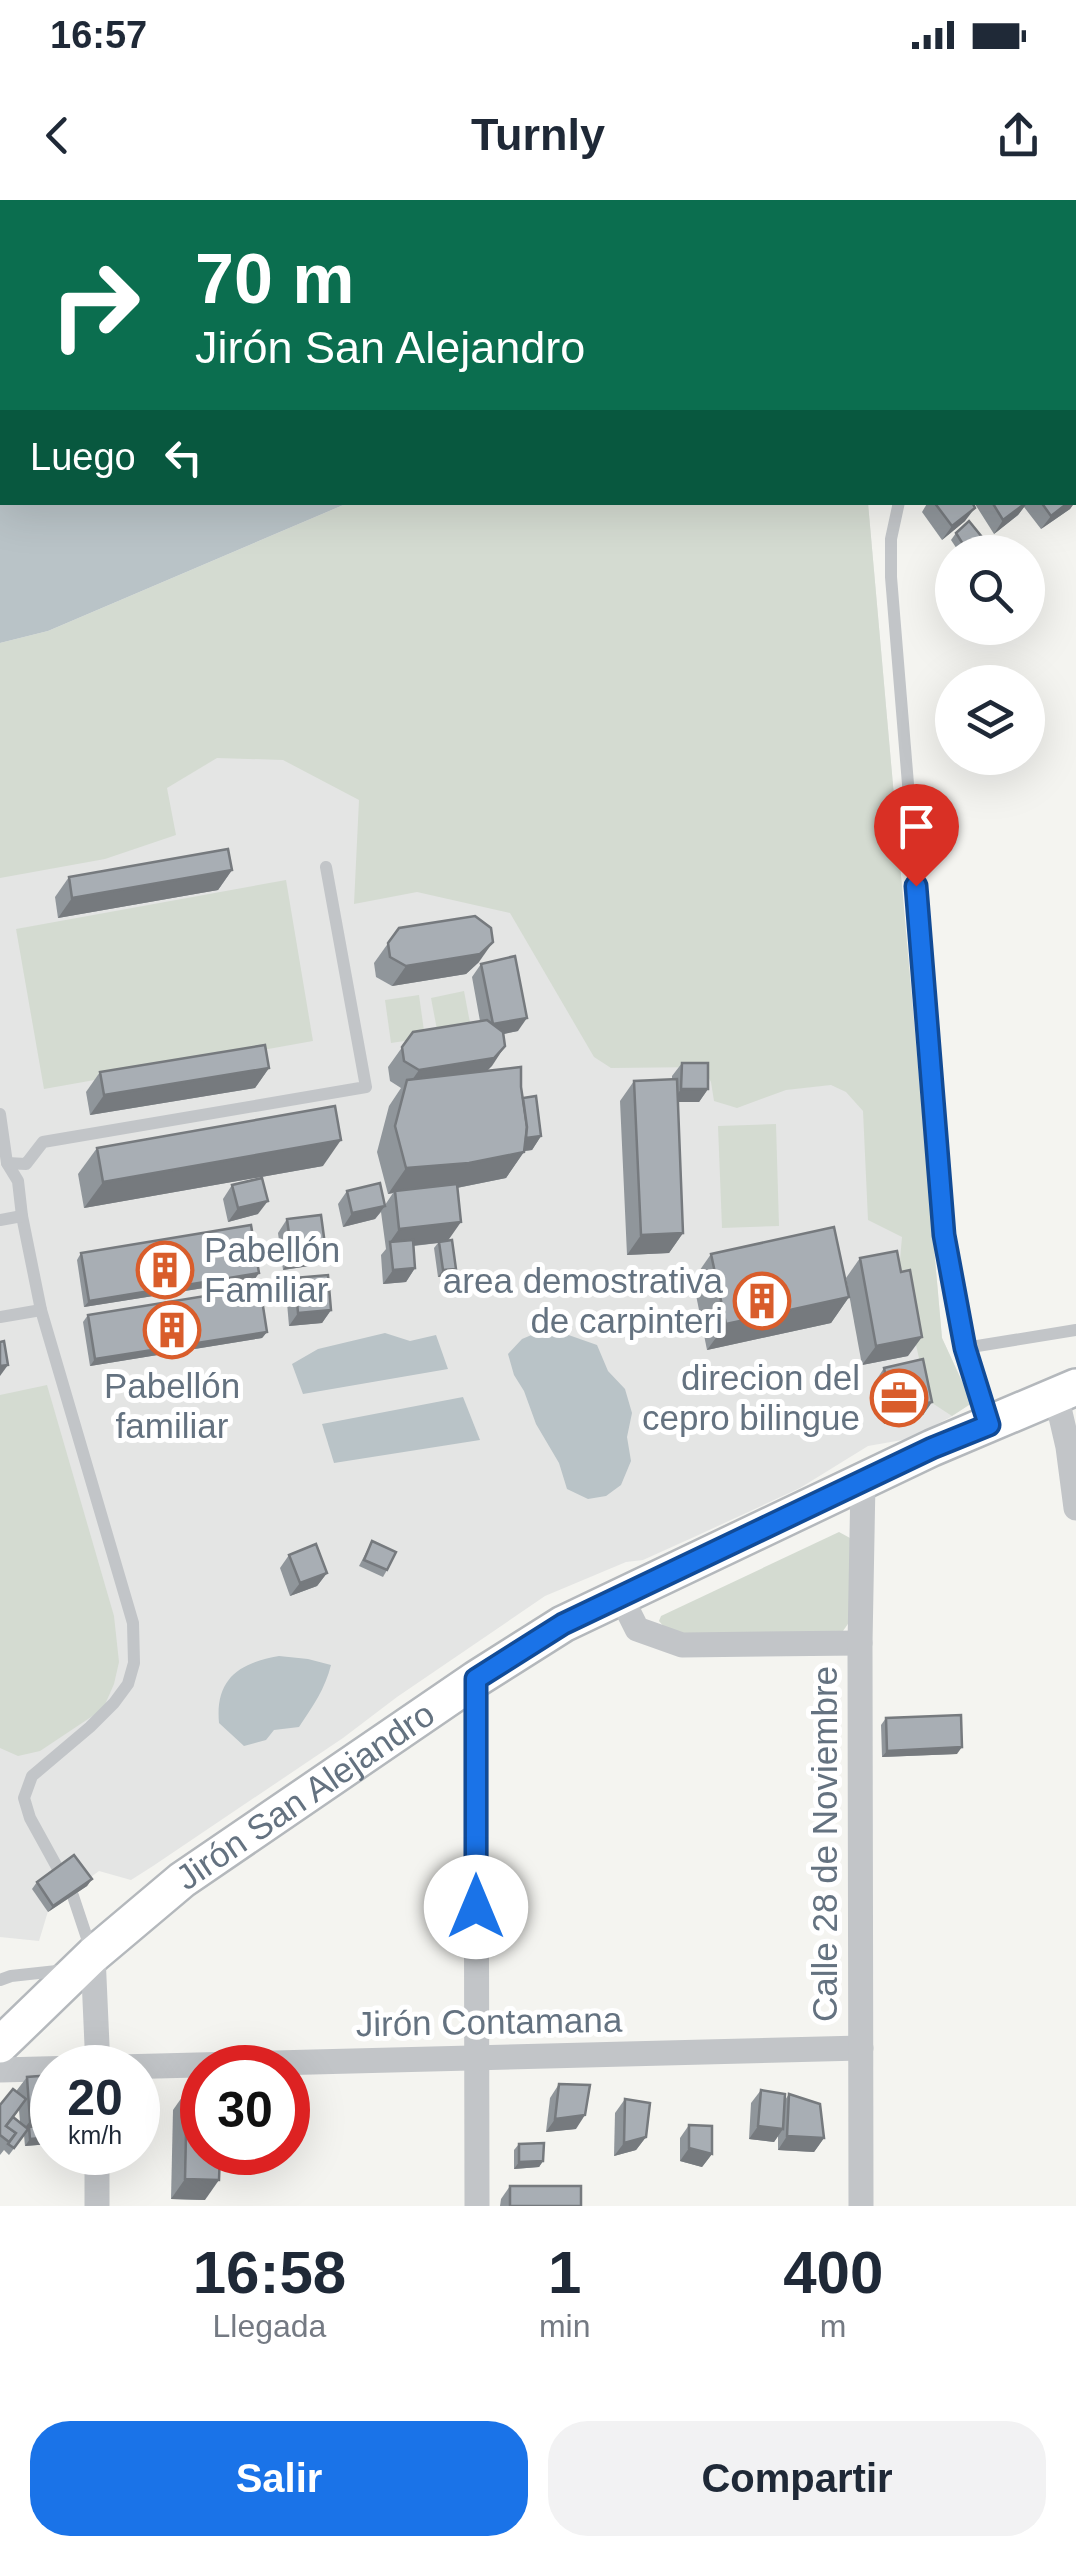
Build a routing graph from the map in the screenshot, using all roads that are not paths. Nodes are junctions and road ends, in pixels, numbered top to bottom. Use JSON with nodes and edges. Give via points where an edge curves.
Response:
{"nodes":[{"id":1,"x":898,"y":505,"type":"edge"},
{"id":2,"x":326,"y":866,"type":"dead end"},
{"id":3,"x":0,"y":1114,"type":"edge"},
{"id":4,"x":7,"y":1163,"type":"junction"},
{"id":5,"x":22,"y":1216,"type":"junction"},
{"id":6,"x":0,"y":1220,"type":"edge"},
{"id":7,"x":40,"y":1310,"type":"junction"},
{"id":8,"x":0,"y":1317,"type":"edge"},
{"id":9,"x":1076,"y":1330,"type":"edge"},
{"id":10,"x":965,"y":1348,"type":"junction"},
{"id":11,"x":1066,"y":1391,"type":"edge"},
{"id":12,"x":989,"y":1425,"type":"junction"},
{"id":13,"x":862,"y":1482,"type":"junction"},
{"id":14,"x":1076,"y":1508,"type":"edge"},
{"id":15,"x":621,"y":1597,"type":"junction"},
{"id":16,"x":860,"y":1643,"type":"junction"},
{"id":17,"x":476,"y":1679,"type":"junction"},
{"id":18,"x":85,"y":1962,"type":"junction"},
{"id":19,"x":0,"y":1980,"type":"edge"},
{"id":20,"x":0,"y":2045,"type":"edge"},
{"id":21,"x":95,"y":2045,"type":"edge"},
{"id":22,"x":861,"y":2048,"type":"junction"},
{"id":23,"x":476,"y":2059,"type":"junction"},
{"id":24,"x":160,"y":2066,"type":"edge"},
{"id":25,"x":30,"y":2069,"type":"edge"},
{"id":26,"x":0,"y":2070,"type":"edge"},
{"id":27,"x":98,"y":2175,"type":"edge"},
{"id":28,"x":97,"y":2206,"type":"edge"},
{"id":29,"x":478,"y":2206,"type":"edge"},
{"id":30,"x":861,"y":2206,"type":"edge"}],
"edges":[{"from":1,"to":10,"type":"lane","via":[[892,539],[894,616],[944,1235]]},
{"from":2,"to":4,"type":"lane","via":[[366,1087],[42,1142],[26,1164]]},
{"from":3,"to":4,"type":"lane"},
{"from":4,"to":5,"type":"lane","via":[[18,1181]]},
{"from":5,"to":6,"type":"lane"},
{"from":5,"to":7,"type":"lane"},
{"from":7,"to":8,"type":"lane"},
{"from":7,"to":18,"type":"lane","via":[[133,1623],[128,1684],[32,1776],[24,1798],[84,1924]]},
{"from":9,"to":10,"type":"lane"},
{"from":10,"to":12,"type":"lane"},
{"from":11,"to":12,"type":"street","name":"Jirón San Alejandro"},
{"from":11,"to":14,"type":"street"},
{"from":12,"to":13,"type":"street","name":"Jirón San Alejandro"},
{"from":13,"to":15,"type":"street","name":"Jirón San Alejandro"},
{"from":13,"to":16,"type":"street","name":"Calle 28 de Noviembre"},
{"from":15,"to":16,"type":"street","via":[[637,1629],[682,1645]]},
{"from":15,"to":17,"type":"street","name":"Jirón San Alejandro","via":[[563,1624]]},
{"from":16,"to":22,"type":"street","name":"Calle 28 de Noviembre"},
{"from":17,"to":18,"type":"street","name":"Jirón San Alejandro","via":[[182,1880]]},
{"from":17,"to":23,"type":"street"},
{"from":18,"to":19,"type":"lane"},
{"from":18,"to":20,"type":"street","name":"Jirón San Alejandro"},
{"from":18,"to":21,"type":"street"},
{"from":22,"to":23,"type":"street","name":"Jirón Contamana"},
{"from":22,"to":30,"type":"street","name":"Calle 28 de Noviembre"},
{"from":23,"to":24,"type":"street","name":"Jirón Contamana"},
{"from":23,"to":29,"type":"street"},
{"from":25,"to":26,"type":"street","name":"Jirón Contamana"},
{"from":27,"to":28,"type":"street"}]}
